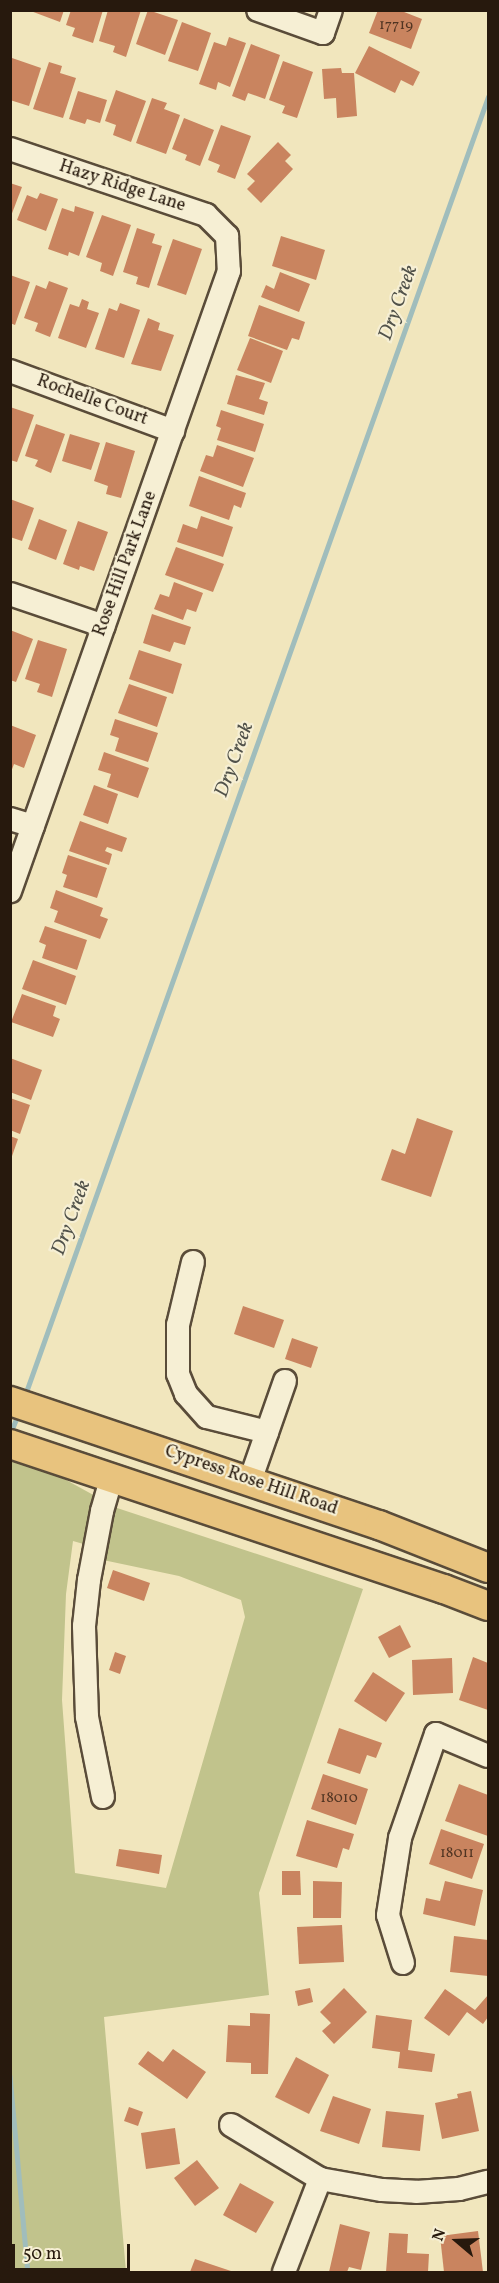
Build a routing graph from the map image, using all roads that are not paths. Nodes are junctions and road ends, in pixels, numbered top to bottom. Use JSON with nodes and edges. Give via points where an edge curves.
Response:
{"nodes":[{"id":1,"x":258,"y":10,"type":"edge"},
{"id":2,"x":331,"y":10,"type":"edge"},
{"id":3,"x":10,"y":149,"type":"edge"},
{"id":4,"x":227,"y":236,"type":"joint"},
{"id":5,"x":10,"y":371,"type":"edge"},
{"id":6,"x":173,"y":431,"type":"junction"},
{"id":7,"x":10,"y":594,"type":"edge"},
{"id":8,"x":104,"y":626,"type":"junction"},
{"id":9,"x":10,"y":819,"type":"edge"},
{"id":10,"x":33,"y":826,"type":"junction"},
{"id":11,"x":10,"y":891,"type":"edge"},
{"id":12,"x":193,"y":1262,"type":"dead end"},
{"id":13,"x":285,"y":1381,"type":"dead end"},
{"id":14,"x":10,"y":1401,"type":"edge"},
{"id":15,"x":267,"y":1432,"type":"junction"},
{"id":16,"x":10,"y":1444,"type":"edge"},
{"id":17,"x":112,"y":1478,"type":"junction"},
{"id":18,"x":250,"y":1481,"type":"junction"},
{"id":19,"x":489,"y":1568,"type":"edge"},
{"id":20,"x":489,"y":1606,"type":"edge"},
{"id":21,"x":489,"y":1756,"type":"edge"},
{"id":22,"x":103,"y":1797,"type":"dead end"},
{"id":23,"x":403,"y":1962,"type":"dead end"},
{"id":24,"x":231,"y":2125,"type":"dead end"},
{"id":25,"x":320,"y":2179,"type":"junction"},
{"id":26,"x":489,"y":2182,"type":"edge"},
{"id":27,"x":284,"y":2272,"type":"edge"}],
"edges":[{"from":1,"to":2,"type":"street","via":[[323,33]]},
{"from":3,"to":4,"type":"street","name":"Hazy Ridge Lane","via":[[206,215]]},
{"from":4,"to":6,"type":"street","name":"Rose Hill Park Lane","via":[[229,271]]},
{"from":5,"to":6,"type":"street","name":"Rochelle Court"},
{"from":6,"to":8,"type":"street","name":"Rose Hill Park Lane"},
{"from":7,"to":8,"type":"street"},
{"from":8,"to":10,"type":"street","name":"Rose Hill Park Lane"},
{"from":9,"to":10,"type":"street"},
{"from":10,"to":11,"type":"street","name":"Rose Hill Park Lane"},
{"from":12,"to":15,"type":"street","via":[[178,1325],[178,1374],[186,1394],[207,1417]]},
{"from":13,"to":15,"type":"street"},
{"from":14,"to":18,"type":"main road","name":"Cypress Rose Hill Road"},
{"from":15,"to":18,"type":"street"},
{"from":16,"to":17,"type":"main road"},
{"from":17,"to":20,"type":"main road"},
{"from":17,"to":22,"type":"street","via":[[89,1580],[84,1626],[87,1717]]},
{"from":18,"to":19,"type":"main road","name":"Cypress Rose Hill Road"},
{"from":21,"to":23,"type":"street","via":[[436,1734],[400,1838],[388,1915]]},
{"from":24,"to":25,"type":"street"},
{"from":25,"to":26,"type":"street","via":[[416,2192]]},
{"from":25,"to":27,"type":"street"}]}
